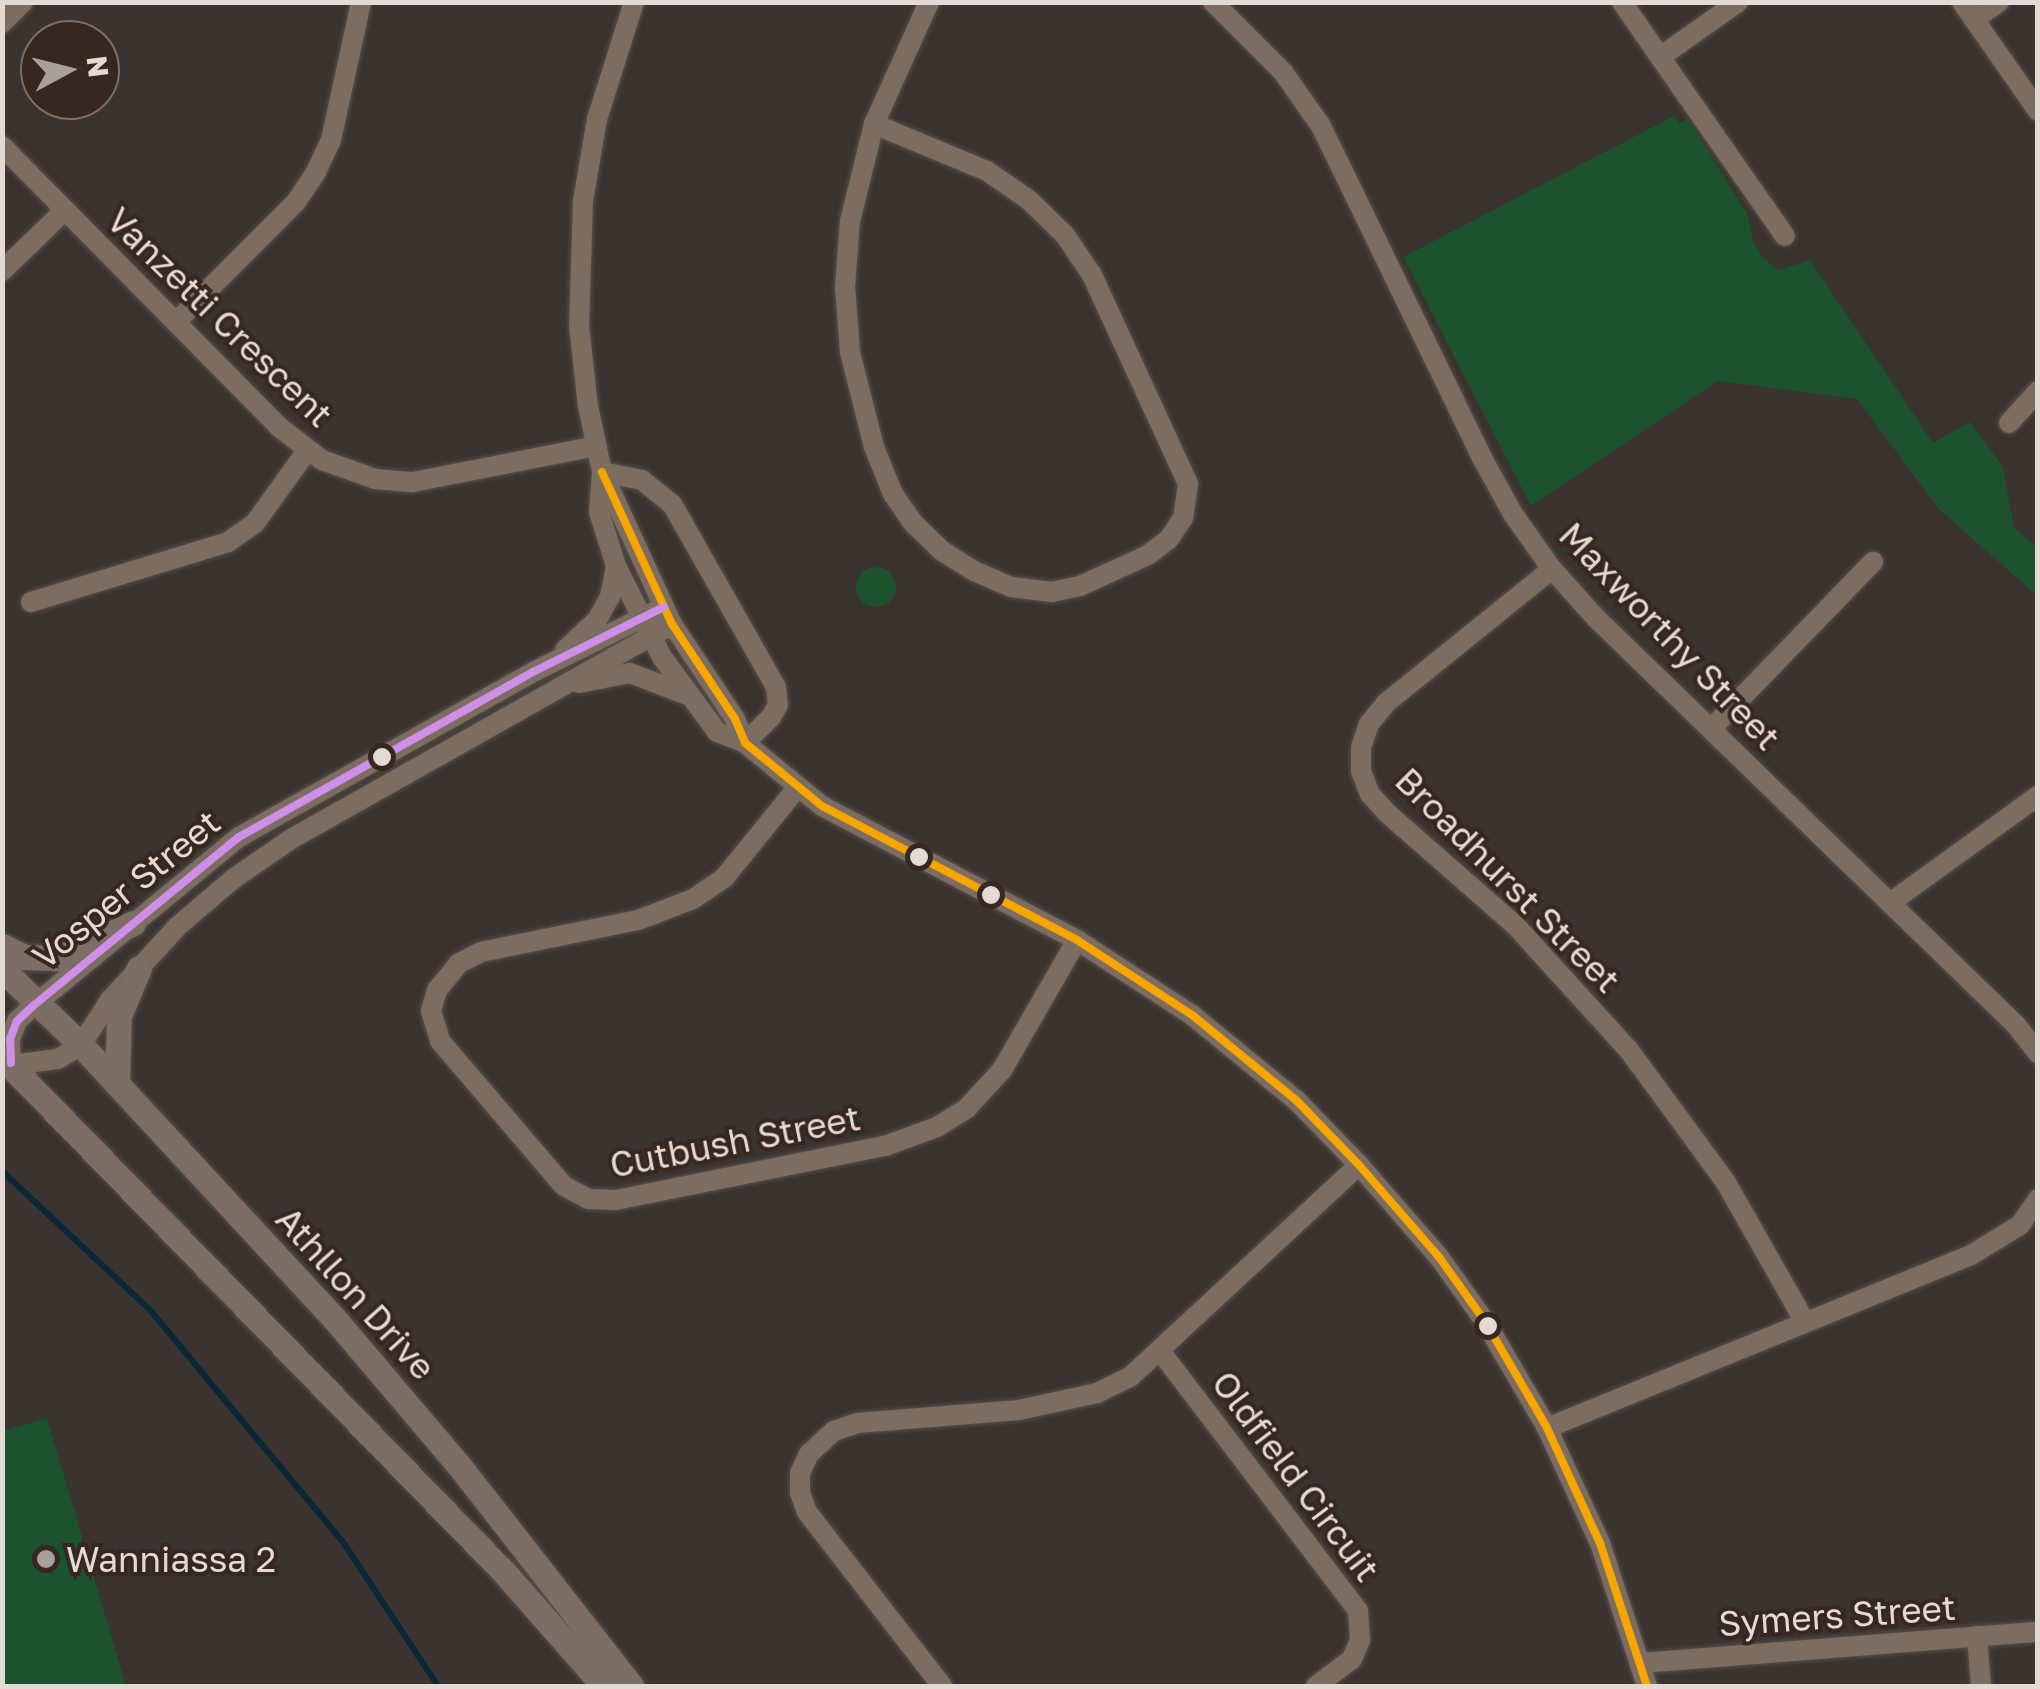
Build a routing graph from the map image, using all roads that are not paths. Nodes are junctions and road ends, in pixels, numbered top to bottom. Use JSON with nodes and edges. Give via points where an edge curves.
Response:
{"nodes":[{"id":1,"x":24,"y":2,"type":"edge"},
{"id":2,"x":361,"y":2,"type":"edge"},
{"id":3,"x":634,"y":2,"type":"edge"},
{"id":4,"x":930,"y":2,"type":"edge"},
{"id":5,"x":1213,"y":2,"type":"edge"},
{"id":6,"x":1622,"y":2,"type":"edge"},
{"id":7,"x":1738,"y":2,"type":"edge"},
{"id":8,"x":1998,"y":2,"type":"edge"},
{"id":9,"x":1968,"y":11,"type":"edge"},
{"id":10,"x":2,"y":23,"type":"edge"},
{"id":11,"x":1660,"y":57,"type":"junction"},
{"id":12,"x":2038,"y":111,"type":"edge"},
{"id":13,"x":874,"y":124,"type":"junction"},
{"id":14,"x":2,"y":146,"type":"edge"},
{"id":15,"x":65,"y":210,"type":"junction"},
{"id":16,"x":1785,"y":236,"type":"dead end"},
{"id":17,"x":2,"y":271,"type":"edge"},
{"id":18,"x":176,"y":322,"type":"junction"},
{"id":19,"x":2038,"y":391,"type":"edge"},
{"id":20,"x":2009,"y":423,"type":"dead end"},
{"id":21,"x":596,"y":446,"type":"junction"},
{"id":22,"x":307,"y":451,"type":"junction"},
{"id":23,"x":602,"y":472,"type":"junction"},
{"id":24,"x":1873,"y":562,"type":"dead end"},
{"id":25,"x":616,"y":566,"type":"junction"},
{"id":26,"x":1552,"y":569,"type":"junction"},
{"id":27,"x":31,"y":602,"type":"dead end"},
{"id":28,"x":668,"y":615,"type":"junction"},
{"id":29,"x":644,"y":628,"type":"junction"},
{"id":30,"x":535,"y":672,"type":"junction"},
{"id":31,"x":562,"y":689,"type":"junction"},
{"id":32,"x":687,"y":695,"type":"junction"},
{"id":33,"x":1711,"y":729,"type":"junction"},
{"id":34,"x":745,"y":742,"type":"junction"},
{"id":35,"x":797,"y":788,"type":"junction"},
{"id":36,"x":2038,"y":796,"type":"edge"},
{"id":37,"x":1890,"y":902,"type":"junction"},
{"id":38,"x":133,"y":923,"type":"junction"},
{"id":39,"x":1077,"y":940,"type":"junction"},
{"id":40,"x":2,"y":946,"type":"edge"},
{"id":41,"x":139,"y":968,"type":"junction"},
{"id":42,"x":2,"y":969,"type":"edge"},
{"id":43,"x":38,"y":1002,"type":"junction"},
{"id":44,"x":81,"y":1045,"type":"junction"},
{"id":45,"x":2038,"y":1053,"type":"edge"},
{"id":46,"x":7,"y":1061,"type":"edge"},
{"id":47,"x":117,"y":1084,"type":"junction"},
{"id":48,"x":1360,"y":1164,"type":"junction"},
{"id":49,"x":2038,"y":1199,"type":"edge"},
{"id":50,"x":1805,"y":1322,"type":"junction"},
{"id":51,"x":1161,"y":1352,"type":"junction"},
{"id":52,"x":1547,"y":1428,"type":"junction"},
{"id":53,"x":2038,"y":1632,"type":"edge"},
{"id":54,"x":1977,"y":1636,"type":"junction"},
{"id":55,"x":1641,"y":1663,"type":"junction"},
{"id":56,"x":604,"y":1686,"type":"edge"},
{"id":57,"x":632,"y":1686,"type":"edge"},
{"id":58,"x":942,"y":1686,"type":"edge"},
{"id":59,"x":1316,"y":1686,"type":"edge"},
{"id":60,"x":1647,"y":1686,"type":"edge"},
{"id":61,"x":1981,"y":1686,"type":"edge"}],
"edges":[{"from":1,"to":10,"type":"street"},
{"from":2,"to":18,"type":"street","via":[[330,140],[316,172],[296,202]]},
{"from":3,"to":21,"type":"street","via":[[600,106],[582,201],[578,324]]},
{"from":4,"to":13,"type":"street"},
{"from":5,"to":26,"type":"street","name":"Maxworthy Street","via":[[1283,72],[1321,126],[1480,456]]},
{"from":6,"to":11,"type":"street"},
{"from":7,"to":11,"type":"street"},
{"from":8,"to":9,"type":"street"},
{"from":9,"to":12,"type":"street"},
{"from":11,"to":16,"type":"street"},
{"from":13,"to":13,"type":"street","via":[[939,147],[1001,180],[1065,235],[1092,275],[1188,484],[1183,518],[1148,555],[1080,586],[1052,592],[1010,587],[941,550],[894,494],[863,416],[846,286],[850,221]]},
{"from":14,"to":15,"type":"street","name":"Vanzetti Crescent"},
{"from":15,"to":17,"type":"street"},
{"from":15,"to":18,"type":"street","name":"Vanzetti Crescent"},
{"from":18,"to":22,"type":"street","name":"Vanzetti Crescent"},
{"from":19,"to":20,"type":"street"},
{"from":21,"to":22,"type":"street","name":"Vanzetti Crescent","via":[[413,482],[356,474]]},
{"from":21,"to":23,"type":"street"},
{"from":22,"to":27,"type":"street","via":[[255,523],[228,542]]},
{"from":23,"to":25,"type":"street","via":[[598,512]]},
{"from":23,"to":28,"type":"street"},
{"from":23,"to":34,"type":"street","via":[[642,480],[672,504],[776,687],[772,717]]},
{"from":24,"to":33,"type":"street"},
{"from":25,"to":29,"type":"street"},
{"from":25,"to":30,"type":"street","via":[[597,620]]},
{"from":26,"to":33,"type":"street","name":"Maxworthy Street"},
{"from":26,"to":50,"type":"street","name":"Broadhurst Street","via":[[1386,703],[1369,724],[1361,771],[1387,813],[1515,926],[1640,1063],[1725,1181]]},
{"from":28,"to":29,"type":"street","name":"Vosper Street"},
{"from":28,"to":34,"type":"street"},
{"from":29,"to":30,"type":"street","name":"Vosper Street"},
{"from":29,"to":31,"type":"street","name":"Vosper Street"},
{"from":29,"to":32,"type":"street"},
{"from":30,"to":38,"type":"street","name":"Vosper Street","via":[[240,837]]},
{"from":31,"to":32,"type":"street","via":[[630,673]]},
{"from":31,"to":41,"type":"street","name":"Vosper Street","via":[[291,839],[206,900]]},
{"from":32,"to":34,"type":"street","via":[[717,732]]},
{"from":33,"to":37,"type":"street","name":"Maxworthy Street"},
{"from":34,"to":35,"type":"street"},
{"from":35,"to":39,"type":"street","via":[[876,838]]},
{"from":35,"to":39,"type":"street","name":"Cutbush Street","via":[[724,878],[693,899],[638,920],[481,952],[459,963],[436,990],[431,1011],[440,1041],[564,1186],[588,1199],[616,1200],[920,1135],[967,1108],[992,1084]]},
{"from":36,"to":37,"type":"street"},
{"from":37,"to":45,"type":"street","name":"Maxworthy Street"},
{"from":38,"to":40,"type":"main road","via":[[59,958],[25,957]]},
{"from":38,"to":43,"type":"street","name":"Vosper Street"},
{"from":39,"to":48,"type":"street","via":[[1228,1042]]},
{"from":41,"to":44,"type":"street","name":"Vosper Street"},
{"from":41,"to":47,"type":"main road","via":[[118,1016]]},
{"from":42,"to":43,"type":"main road","name":"Athllon Drive"},
{"from":43,"to":44,"type":"main road","name":"Athllon Drive"},
{"from":43,"to":46,"type":"street","name":"Vosper Street","via":[[18,1021]]},
{"from":44,"to":46,"type":"street","via":[[58,1060]]},
{"from":44,"to":47,"type":"main road","name":"Athllon Drive"},
{"from":46,"to":56,"type":"main road","via":[[502,1570]]},
{"from":47,"to":57,"type":"main road","name":"Athllon Drive","via":[[334,1317]]},
{"from":48,"to":51,"type":"street"},
{"from":48,"to":52,"type":"street","via":[[1439,1256]]},
{"from":49,"to":50,"type":"street","via":[[2020,1225],[1971,1254]]},
{"from":50,"to":52,"type":"street"},
{"from":51,"to":58,"type":"street","via":[[1097,1393],[1018,1410],[857,1423],[834,1431],[809,1454],[800,1473],[807,1512]]},
{"from":51,"to":59,"type":"street","name":"Oldfield Circuit","via":[[1358,1611],[1360,1640],[1352,1660]]},
{"from":52,"to":55,"type":"street","via":[[1600,1543]]},
{"from":53,"to":54,"type":"street","name":"Symers Street"},
{"from":54,"to":55,"type":"street","name":"Symers Street"},
{"from":54,"to":61,"type":"street"},
{"from":55,"to":60,"type":"street"}]}
